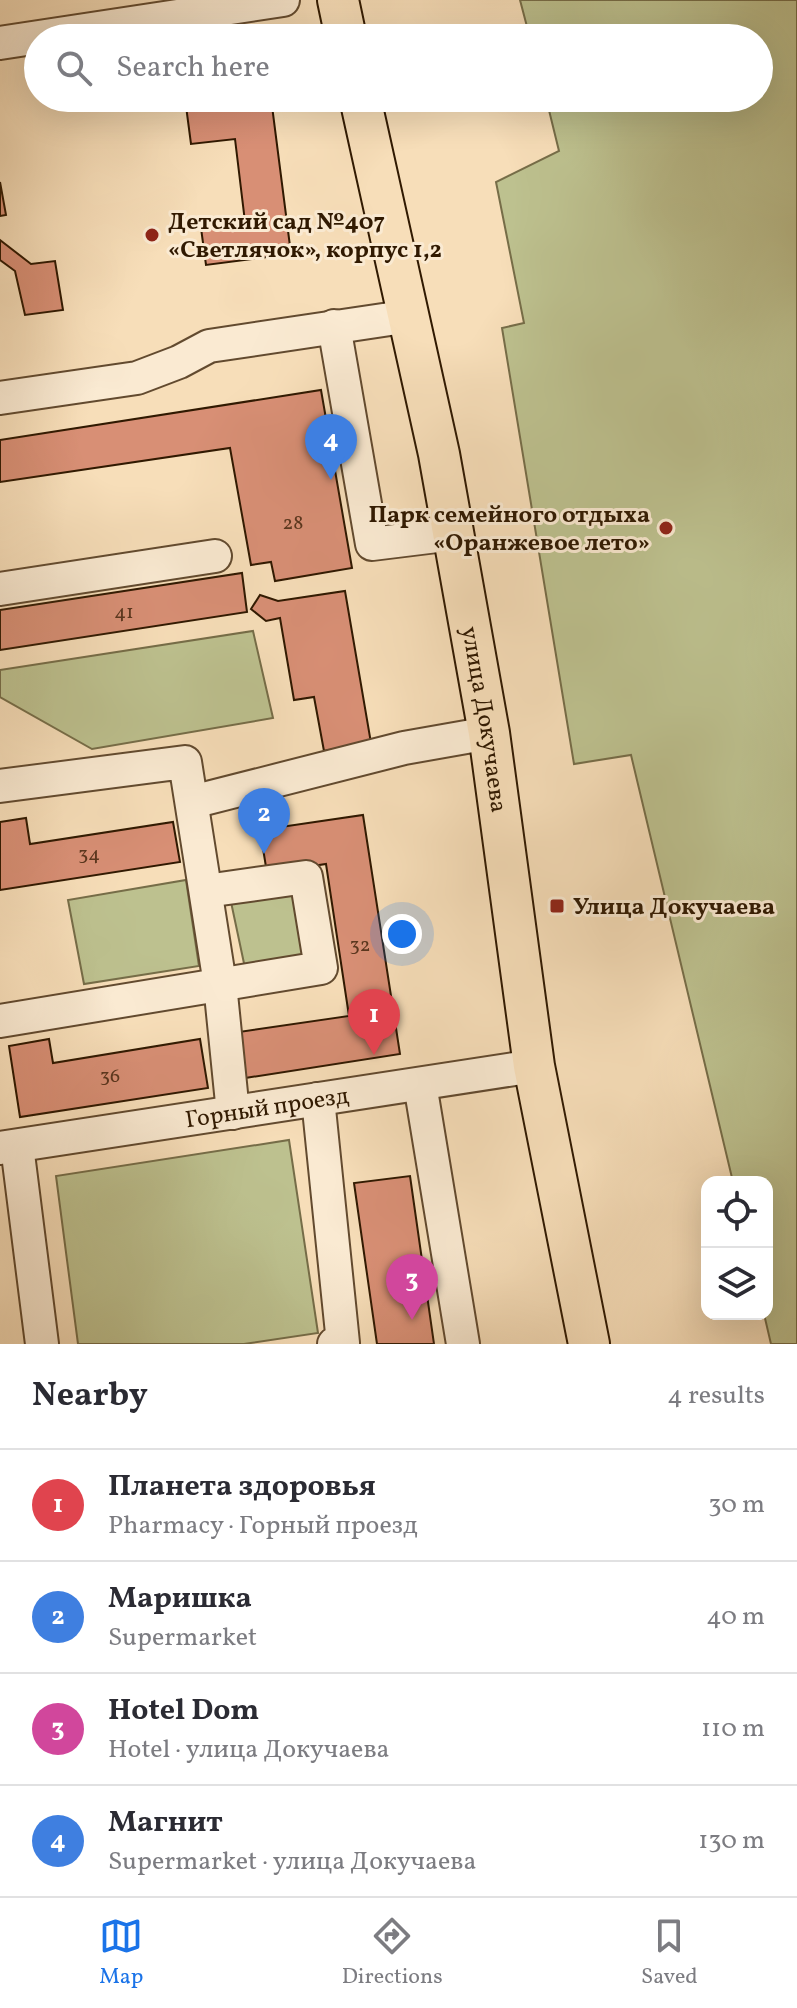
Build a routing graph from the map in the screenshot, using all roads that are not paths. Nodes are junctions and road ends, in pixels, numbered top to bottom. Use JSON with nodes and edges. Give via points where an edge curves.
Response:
{"nodes":[{"id":1,"x":283,"y":0,"type":"edge"},
{"id":2,"x":338,"y":0,"type":"edge"},
{"id":3,"x":125,"y":24,"type":"edge"},
{"id":4,"x":343,"y":24,"type":"edge"},
{"id":5,"x":24,"y":39,"type":"edge"},
{"id":6,"x":0,"y":43,"type":"edge"},
{"id":7,"x":363,"y":112,"type":"edge"},
{"id":8,"x":410,"y":316,"type":"junction"},
{"id":9,"x":334,"y":326,"type":"junction"},
{"id":10,"x":0,"y":398,"type":"edge"},
{"id":11,"x":453,"y":534,"type":"junction"},
{"id":12,"x":215,"y":556,"type":"dead end"},
{"id":13,"x":0,"y":589,"type":"edge"},
{"id":14,"x":489,"y":733,"type":"junction"},
{"id":15,"x":0,"y":786,"type":"edge"},
{"id":16,"x":192,"y":802,"type":"junction"},
{"id":17,"x":206,"y":891,"type":"junction"},
{"id":18,"x":220,"y":984,"type":"junction"},
{"id":19,"x":0,"y":1021,"type":"edge"},
{"id":20,"x":534,"y":1066,"type":"junction"},
{"id":21,"x":420,"y":1084,"type":"junction"},
{"id":22,"x":318,"y":1099,"type":"junction"},
{"id":23,"x":233,"y":1113,"type":"junction"},
{"id":24,"x":8,"y":1147,"type":"edge"},
{"id":25,"x":42,"y":1344,"type":"edge"},
{"id":26,"x":334,"y":1344,"type":"edge"},
{"id":27,"x":463,"y":1344,"type":"edge"},
{"id":28,"x":589,"y":1344,"type":"edge"}],
"edges":[{"from":1,"to":3,"type":"street"},
{"from":2,"to":4,"type":"main road"},
{"from":5,"to":6,"type":"street"},
{"from":7,"to":8,"type":"main road","name":"улица Докучаева"},
{"from":8,"to":9,"type":"street"},
{"from":8,"to":11,"type":"main road","name":"улица Докучаева"},
{"from":9,"to":10,"type":"street","via":[[209,346],[137,378]]},
{"from":9,"to":11,"type":"street","via":[[372,544]]},
{"from":11,"to":14,"type":"main road","name":"улица Докучаева"},
{"from":12,"to":13,"type":"street"},
{"from":14,"to":16,"type":"street","via":[[404,748]]},
{"from":14,"to":20,"type":"main road","name":"улица Докучаева"},
{"from":15,"to":16,"type":"street","via":[[185,762]]},
{"from":16,"to":17,"type":"street"},
{"from":17,"to":18,"type":"street"},
{"from":17,"to":18,"type":"street","via":[[306,877],[321,968]]},
{"from":18,"to":19,"type":"street"},
{"from":18,"to":23,"type":"street"},
{"from":20,"to":21,"type":"street","name":"Горный проезд"},
{"from":20,"to":28,"type":"main road","name":"улица Докучаева"},
{"from":21,"to":22,"type":"street","name":"Горный проезд"},
{"from":21,"to":27,"type":"street"},
{"from":22,"to":23,"type":"street","name":"Горный проезд"},
{"from":22,"to":26,"type":"street","via":[[343,1343]]},
{"from":23,"to":24,"type":"street","name":"Горный проезд"},
{"from":24,"to":25,"type":"street"}]}
